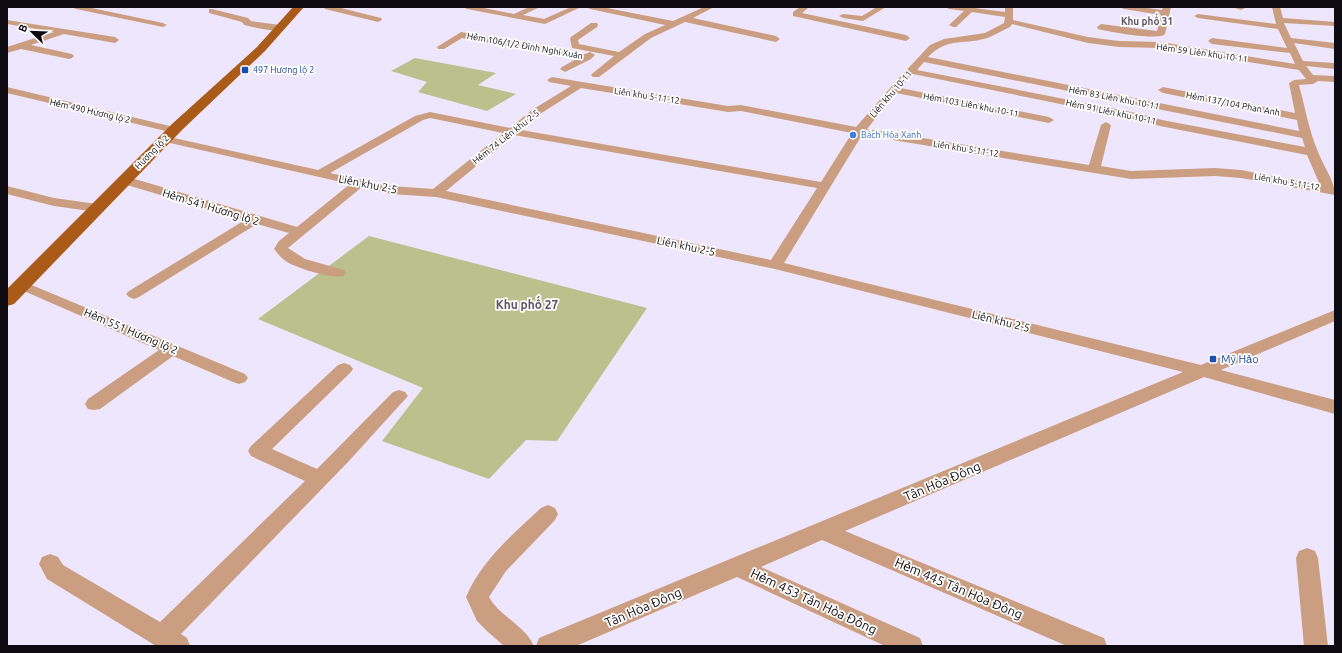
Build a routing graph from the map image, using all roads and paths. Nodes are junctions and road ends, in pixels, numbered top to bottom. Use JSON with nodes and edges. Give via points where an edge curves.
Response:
{"nodes":[{"id":1,"x":76,"y":7,"type":"edge"},
{"id":2,"x":299,"y":7,"type":"edge"},
{"id":3,"x":328,"y":7,"type":"edge"},
{"id":4,"x":467,"y":7,"type":"edge"},
{"id":5,"x":536,"y":7,"type":"edge"},
{"id":6,"x":577,"y":7,"type":"edge"},
{"id":7,"x":590,"y":7,"type":"edge"},
{"id":8,"x":710,"y":7,"type":"edge"},
{"id":9,"x":882,"y":7,"type":"edge"},
{"id":10,"x":949,"y":7,"type":"edge"},
{"id":11,"x":1124,"y":7,"type":"edge"},
{"id":12,"x":1236,"y":7,"type":"edge"},
{"id":13,"x":1276,"y":7,"type":"edge"},
{"id":14,"x":804,"y":8,"type":"edge"},
{"id":15,"x":1241,"y":8,"type":"edge"},
{"id":16,"x":970,"y":10,"type":"junction"},
{"id":17,"x":1166,"y":10,"type":"edge"},
{"id":18,"x":212,"y":11,"type":"dead end"},
{"id":19,"x":1009,"y":14,"type":"edge"},
{"id":20,"x":515,"y":16,"type":"junction"},
{"id":21,"x":1198,"y":16,"type":"dead end"},
{"id":22,"x":685,"y":19,"type":"junction"},
{"id":23,"x":1112,"y":19,"type":"dead end"},
{"id":24,"x":378,"y":20,"type":"dead end"},
{"id":25,"x":1224,"y":20,"type":"junction"},
{"id":26,"x":7,"y":22,"type":"edge"},
{"id":27,"x":1280,"y":23,"type":"junction"},
{"id":28,"x":673,"y":24,"type":"junction"},
{"id":29,"x":1335,"y":24,"type":"edge"},
{"id":30,"x":594,"y":25,"type":"dead end"},
{"id":31,"x":163,"y":26,"type":"dead end"},
{"id":32,"x":953,"y":26,"type":"dead end"},
{"id":33,"x":1101,"y":27,"type":"junction"},
{"id":34,"x":280,"y":28,"type":"junction"},
{"id":35,"x":1220,"y":30,"type":"dead end"},
{"id":36,"x":68,"y":31,"type":"junction"},
{"id":37,"x":906,"y":38,"type":"dead end"},
{"id":38,"x":776,"y":39,"type":"dead end"},
{"id":39,"x":115,"y":40,"type":"dead end"},
{"id":40,"x":1287,"y":40,"type":"junction"},
{"id":41,"x":1097,"y":41,"type":"junction"},
{"id":42,"x":1212,"y":41,"type":"dead end"},
{"id":43,"x":7,"y":44,"type":"edge"},
{"id":44,"x":20,"y":46,"type":"junction"},
{"id":45,"x":1335,"y":46,"type":"edge"},
{"id":46,"x":441,"y":47,"type":"dead end"},
{"id":47,"x":596,"y":49,"type":"junction"},
{"id":48,"x":7,"y":50,"type":"edge"},
{"id":49,"x":1293,"y":51,"type":"junction"},
{"id":50,"x":621,"y":54,"type":"junction"},
{"id":51,"x":69,"y":56,"type":"dead end"},
{"id":52,"x":588,"y":57,"type":"junction"},
{"id":53,"x":922,"y":59,"type":"junction"},
{"id":54,"x":1300,"y":65,"type":"junction"},
{"id":55,"x":1335,"y":66,"type":"edge"},
{"id":56,"x":565,"y":69,"type":"dead end"},
{"id":57,"x":910,"y":71,"type":"junction"},
{"id":58,"x":596,"y":75,"type":"dead end"},
{"id":59,"x":1311,"y":78,"type":"junction"},
{"id":60,"x":1335,"y":79,"type":"edge"},
{"id":61,"x":552,"y":80,"type":"dead end"},
{"id":62,"x":579,"y":85,"type":"junction"},
{"id":63,"x":7,"y":90,"type":"edge"},
{"id":64,"x":894,"y":90,"type":"junction"},
{"id":65,"x":1164,"y":90,"type":"dead end"},
{"id":66,"x":1302,"y":118,"type":"junction"},
{"id":67,"x":1049,"y":120,"type":"dead end"},
{"id":68,"x":1106,"y":125,"type":"dead end"},
{"id":69,"x":859,"y":131,"type":"junction"},
{"id":70,"x":513,"y":132,"type":"junction"},
{"id":71,"x":170,"y":135,"type":"junction"},
{"id":72,"x":1306,"y":136,"type":"junction"},
{"id":73,"x":1312,"y":152,"type":"junction"},
{"id":74,"x":1094,"y":169,"type":"junction"},
{"id":75,"x":319,"y":174,"type":"junction"},
{"id":76,"x":124,"y":180,"type":"junction"},
{"id":77,"x":359,"y":183,"type":"junction"},
{"id":78,"x":824,"y":186,"type":"junction"},
{"id":79,"x":7,"y":190,"type":"edge"},
{"id":80,"x":1332,"y":190,"type":"edge"},
{"id":81,"x":436,"y":194,"type":"junction"},
{"id":82,"x":97,"y":208,"type":"junction"},
{"id":83,"x":254,"y":220,"type":"junction"},
{"id":84,"x":299,"y":232,"type":"junction"},
{"id":85,"x":775,"y":266,"type":"junction"},
{"id":86,"x":339,"y":273,"type":"dead end"},
{"id":87,"x":22,"y":285,"type":"junction"},
{"id":88,"x":134,"y":294,"type":"dead end"},
{"id":89,"x":7,"y":300,"type":"edge"},
{"id":90,"x":1335,"y":315,"type":"edge"},
{"id":91,"x":172,"y":349,"type":"junction"},
{"id":92,"x":344,"y":369,"type":"dead end"},
{"id":93,"x":1203,"y":370,"type":"junction"},
{"id":94,"x":239,"y":378,"type":"dead end"},
{"id":95,"x":399,"y":396,"type":"dead end"},
{"id":96,"x":94,"y":404,"type":"dead end"},
{"id":97,"x":1335,"y":407,"type":"edge"},
{"id":98,"x":319,"y":478,"type":"junction"},
{"id":99,"x":548,"y":514,"type":"dead end"},
{"id":100,"x":823,"y":531,"type":"junction"},
{"id":101,"x":1307,"y":558,"type":"dead end"},
{"id":102,"x":50,"y":564,"type":"dead end"},
{"id":103,"x":739,"y":566,"type":"junction"},
{"id":104,"x":170,"y":641,"type":"edge"},
{"id":105,"x":522,"y":646,"type":"edge"},
{"id":106,"x":548,"y":646,"type":"edge"},
{"id":107,"x":911,"y":646,"type":"edge"},
{"id":108,"x":1095,"y":646,"type":"edge"},
{"id":109,"x":1316,"y":646,"type":"edge"}],
"edges":[{"from":1,"to":31,"type":"street"},
{"from":2,"to":34,"type":"main road","name":"Hương lộ 2"},
{"from":3,"to":24,"type":"street"},
{"from":4,"to":20,"type":"street"},
{"from":5,"to":20,"type":"street"},
{"from":6,"to":20,"type":"street","via":[[545,22]]},
{"from":7,"to":28,"type":"street"},
{"from":8,"to":22,"type":"street"},
{"from":9,"to":14,"type":"street","via":[[863,19]]},
{"from":10,"to":16,"type":"street","name":"Hẻm 59 Liên khu 10-11"},
{"from":11,"to":17,"type":"street"},
{"from":12,"to":15,"type":"street"},
{"from":13,"to":27,"type":"street"},
{"from":14,"to":37,"type":"street","via":[[796,14]]},
{"from":16,"to":19,"type":"street","name":"Hẻm 59 Liên khu 10-11"},
{"from":16,"to":32,"type":"street"},
{"from":17,"to":33,"type":"street","via":[[1161,34]]},
{"from":18,"to":34,"type":"street","via":[[245,20],[252,25]]},
{"from":19,"to":41,"type":"street","name":"Hẻm 59 Liên khu 10-11"},
{"from":19,"to":53,"type":"street","name":"Liên khu 10-11","via":[[1007,25],[987,35],[944,42],[933,47]]},
{"from":21,"to":25,"type":"street"},
{"from":22,"to":28,"type":"street"},
{"from":22,"to":38,"type":"street"},
{"from":23,"to":33,"type":"street"},
{"from":25,"to":27,"type":"street"},
{"from":25,"to":35,"type":"street"},
{"from":26,"to":36,"type":"street"},
{"from":27,"to":29,"type":"street"},
{"from":27,"to":40,"type":"street"},
{"from":28,"to":50,"type":"street","via":[[648,36]]},
{"from":30,"to":47,"type":"street","via":[[574,39],[575,46]]},
{"from":33,"to":41,"type":"street"},
{"from":34,"to":71,"type":"main road","name":"Hương lộ 2"},
{"from":36,"to":39,"type":"street"},
{"from":36,"to":44,"type":"street"},
{"from":40,"to":45,"type":"street"},
{"from":40,"to":49,"type":"street"},
{"from":41,"to":54,"type":"street","name":"Hẻm 59 Liên khu 10-11","via":[[1160,45]]},
{"from":42,"to":49,"type":"street"},
{"from":43,"to":44,"type":"street"},
{"from":44,"to":48,"type":"street"},
{"from":44,"to":51,"type":"street"},
{"from":46,"to":52,"type":"street","name":"Hẻm 106/1/2 Đình Nghi Xuân","via":[[461,35]]},
{"from":47,"to":50,"type":"street"},
{"from":47,"to":52,"type":"street"},
{"from":49,"to":54,"type":"street"},
{"from":50,"to":58,"type":"street"},
{"from":52,"to":56,"type":"street"},
{"from":53,"to":57,"type":"street","name":"Liên khu 10-11"},
{"from":53,"to":72,"type":"street","name":"Hẻm 83 Liên khu 10-11"},
{"from":54,"to":55,"type":"street","name":"Hẻm 59 Liên khu 10-11"},
{"from":54,"to":59,"type":"street"},
{"from":57,"to":64,"type":"street","name":"Liên khu 10-11"},
{"from":57,"to":73,"type":"street","name":"Hẻm 91 Liên khu 10-11"},
{"from":59,"to":60,"type":"street"},
{"from":59,"to":66,"type":"street","via":[[1313,81],[1294,83]]},
{"from":61,"to":62,"type":"street","name":"Liên khu 5-11-12"},
{"from":62,"to":69,"type":"street","name":"Liên khu 5-11-12","via":[[728,109],[741,108]]},
{"from":62,"to":70,"type":"street","name":"Hẻm 74 Liên khu 2-5","via":[[536,112]]},
{"from":63,"to":71,"type":"street","name":"Hẻm 490 Hương lộ 2"},
{"from":64,"to":67,"type":"street","name":"Hẻm 103 Liên khu 10-11"},
{"from":64,"to":69,"type":"street","name":"Liên khu 10-11"},
{"from":65,"to":66,"type":"street","name":"Hẻm 137/104 Phan Anh"},
{"from":66,"to":72,"type":"street"},
{"from":68,"to":74,"type":"street"},
{"from":69,"to":74,"type":"street","name":"Liên khu 5-11-12"},
{"from":69,"to":78,"type":"street","name":"Liên khu 10-11"},
{"from":70,"to":75,"type":"street","via":[[430,115],[419,118]]},
{"from":70,"to":78,"type":"street"},
{"from":70,"to":81,"type":"street","name":"Hẻm 74 Liên khu 2-5"},
{"from":71,"to":75,"type":"street","name":"Liên khu 2-5"},
{"from":71,"to":76,"type":"main road","name":"Hương lộ 2"},
{"from":72,"to":73,"type":"street"},
{"from":73,"to":80,"type":"street"},
{"from":74,"to":80,"type":"street","name":"Liên khu 5-11-12","via":[[1131,175],[1215,172],[1240,174]]},
{"from":75,"to":77,"type":"street","name":"Liên khu 2-5"},
{"from":76,"to":82,"type":"main road","name":"Hương lộ 2"},
{"from":76,"to":83,"type":"street","name":"Hẻm 541 Hương lộ 2"},
{"from":77,"to":81,"type":"street","name":"Liên khu 2-5","via":[[391,190]]},
{"from":77,"to":84,"type":"street"},
{"from":78,"to":85,"type":"street","name":"Liên khu 10-11"},
{"from":79,"to":82,"type":"street","via":[[54,202]]},
{"from":81,"to":85,"type":"street","name":"Liên khu 2-5"},
{"from":82,"to":87,"type":"main road","name":"Hương lộ 2"},
{"from":83,"to":84,"type":"street","name":"Hẻm 541 Hương lộ 2"},
{"from":83,"to":88,"type":"street"},
{"from":84,"to":86,"type":"street","via":[[284,244],[282,249],[285,254],[295,260]]},
{"from":85,"to":93,"type":"street","name":"Liên khu 2-5"},
{"from":87,"to":89,"type":"main road","name":"Hương lộ 2"},
{"from":87,"to":91,"type":"street","name":"Hẻm 551 Hương lộ 2"},
{"from":90,"to":93,"type":"street","name":"Tân Hòa Đông"},
{"from":91,"to":94,"type":"street","name":"Hẻm 551 Hương lộ 2"},
{"from":91,"to":96,"type":"street"},
{"from":92,"to":98,"type":"street","via":[[258,451]]},
{"from":93,"to":97,"type":"street","name":"Liên khu 2-5"},
{"from":93,"to":100,"type":"street","name":"Tân Hòa Đông"},
{"from":95,"to":98,"type":"street"},
{"from":98,"to":104,"type":"street"},
{"from":99,"to":105,"type":"street","via":[[482,585],[477,597],[482,611]]},
{"from":100,"to":103,"type":"street","name":"Tân Hòa Đông"},
{"from":100,"to":108,"type":"street","name":"Hẻm 445 Tân Hòa Đông"},
{"from":101,"to":109,"type":"street"},
{"from":102,"to":104,"type":"street","via":[[55,572]]},
{"from":103,"to":106,"type":"street","name":"Tân Hòa Đông"},
{"from":103,"to":107,"type":"street","name":"Hẻm 453 Tân Hòa Đông"}]}
